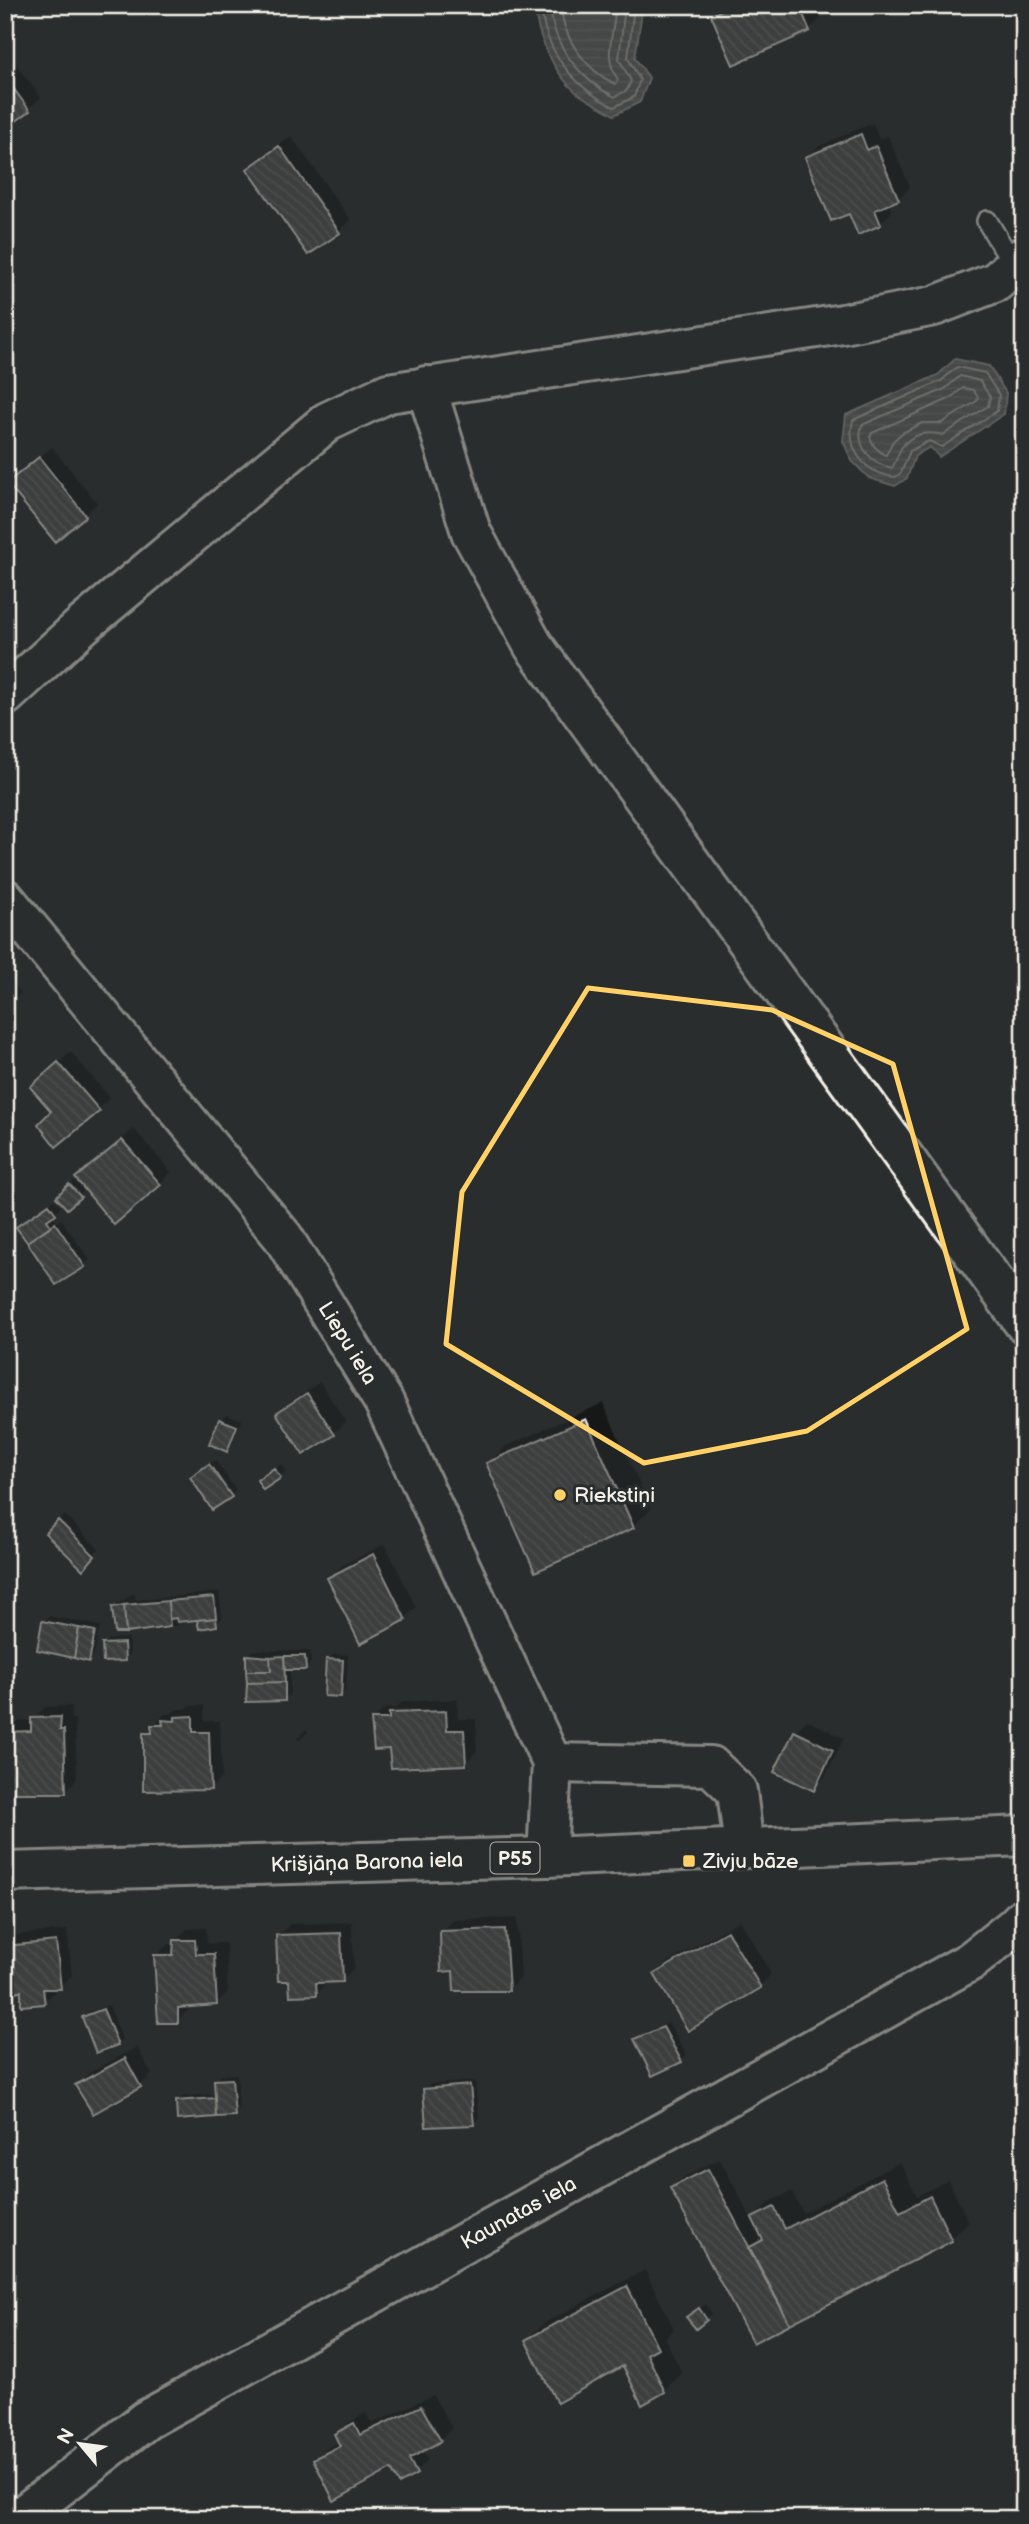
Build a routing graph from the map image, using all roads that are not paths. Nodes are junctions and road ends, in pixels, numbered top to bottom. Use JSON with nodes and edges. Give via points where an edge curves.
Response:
{"nodes":[{"id":1,"x":10,"y":5,"type":"edge"},
{"id":2,"x":5,"y":12,"type":"edge"},
{"id":3,"x":987,"y":221,"type":"dead end"},
{"id":4,"x":1019,"y":261,"type":"edge"},
{"id":5,"x":426,"y":386,"type":"junction"},
{"id":6,"x":5,"y":696,"type":"edge"},
{"id":7,"x":5,"y":899,"type":"edge"},
{"id":8,"x":1024,"y":1323,"type":"edge"},
{"id":9,"x":552,"y":1763,"type":"junction"},
{"id":10,"x":1024,"y":1836,"type":"edge"},
{"id":11,"x":744,"y":1848,"type":"junction"},
{"id":12,"x":547,"y":1857,"type":"junction"},
{"id":13,"x":5,"y":1872,"type":"edge"},
{"id":14,"x":1024,"y":1917,"type":"edge"},
{"id":15,"x":18,"y":2519,"type":"edge"}],
"edges":[{"from":1,"to":2,"type":"lane"},
{"from":3,"to":4,"type":"lane"},
{"from":4,"to":5,"type":"street","via":[[996,282],[934,306],[843,324]]},
{"from":5,"to":6,"type":"street","via":[[388,393],[327,422],[84,624]]},
{"from":5,"to":8,"type":"street","via":[[471,532],[533,645]]},
{"from":7,"to":9,"type":"street","name":"Liepu iela","via":[[283,1237],[384,1402]]},
{"from":9,"to":11,"type":"street","via":[[711,1766],[737,1791]]},
{"from":9,"to":12,"type":"street","name":"Liepu iela"},
{"from":10,"to":11,"type":"street","name":"Krišjāņa Barona iela","number":"P55"},
{"from":11,"to":12,"type":"street","name":"Krišjāņa Barona iela","number":"P55"},
{"from":12,"to":13,"type":"street","name":"Krišjāņa Barona iela","number":"P55"},
{"from":14,"to":15,"type":"street","name":"Kaunatas iela","via":[[971,1961],[146,2420]]}]}
